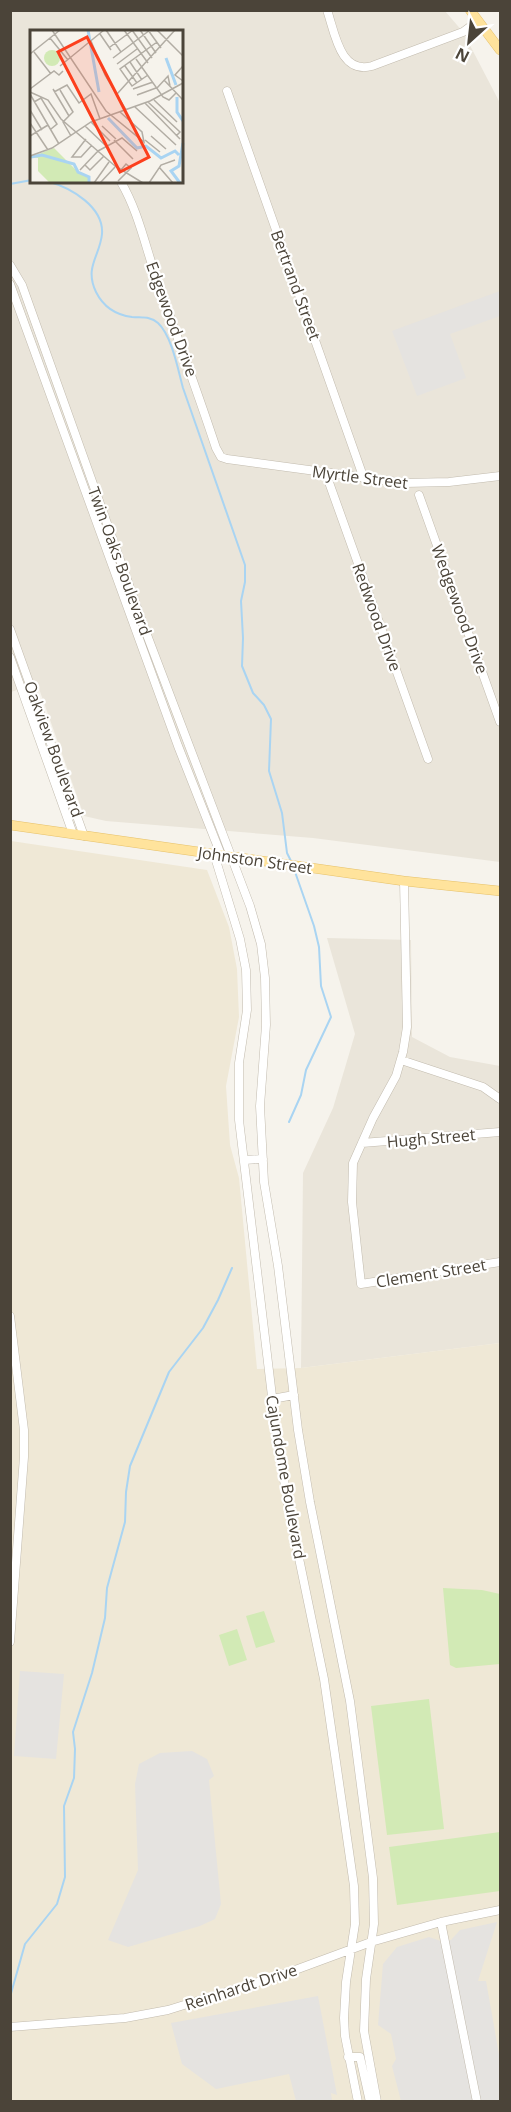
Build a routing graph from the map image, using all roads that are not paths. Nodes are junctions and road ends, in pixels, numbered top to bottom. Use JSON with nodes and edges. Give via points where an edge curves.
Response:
{"nodes":[{"id":1,"x":327,"y":10,"type":"edge"},
{"id":2,"x":471,"y":10,"type":"edge"},
{"id":3,"x":478,"y":21,"type":"junction"},
{"id":4,"x":501,"y":50,"type":"edge"},
{"id":5,"x":227,"y":91,"type":"dead end"},
{"id":6,"x":122,"y":183,"type":"edge"},
{"id":7,"x":10,"y":265,"type":"edge"},
{"id":8,"x":10,"y":284,"type":"edge"},
{"id":9,"x":221,"y":457,"type":"joint"},
{"id":10,"x":327,"y":474,"type":"junction"},
{"id":11,"x":501,"y":476,"type":"edge"},
{"id":12,"x":364,"y":479,"type":"junction"},
{"id":13,"x":419,"y":495,"type":"dead end"},
{"id":14,"x":10,"y":629,"type":"edge"},
{"id":15,"x":10,"y":657,"type":"edge"},
{"id":16,"x":501,"y":722,"type":"edge"},
{"id":17,"x":428,"y":759,"type":"dead end"},
{"id":18,"x":10,"y":825,"type":"edge"},
{"id":19,"x":73,"y":834,"type":"junction"},
{"id":20,"x":84,"y":836,"type":"junction"},
{"id":21,"x":222,"y":855,"type":"junction"},
{"id":22,"x":404,"y":881,"type":"junction"},
{"id":23,"x":501,"y":891,"type":"edge"},
{"id":24,"x":401,"y":1060,"type":"junction"},
{"id":25,"x":501,"y":1099,"type":"edge"},
{"id":26,"x":501,"y":1132,"type":"edge"},
{"id":27,"x":362,"y":1143,"type":"junction"},
{"id":28,"x":263,"y":1159,"type":"junction"},
{"id":29,"x":244,"y":1160,"type":"junction"},
{"id":30,"x":501,"y":1262,"type":"edge"},
{"id":31,"x":10,"y":1316,"type":"edge"},
{"id":32,"x":294,"y":1395,"type":"junction"},
{"id":33,"x":272,"y":1399,"type":"junction"},
{"id":34,"x":10,"y":1642,"type":"edge"},
{"id":35,"x":501,"y":1910,"type":"edge"},
{"id":36,"x":441,"y":1922,"type":"junction"},
{"id":37,"x":371,"y":1942,"type":"junction"},
{"id":38,"x":352,"y":1950,"type":"junction"},
{"id":39,"x":11,"y":2027,"type":"edge"},
{"id":40,"x":348,"y":2056,"type":"junction"},
{"id":41,"x":358,"y":2102,"type":"edge"},
{"id":42,"x":370,"y":2102,"type":"edge"},
{"id":43,"x":376,"y":2102,"type":"edge"},
{"id":44,"x":477,"y":2102,"type":"edge"}],
"edges":[{"from":1,"to":3,"type":"street","via":[[344,57],[359,68],[463,32]]},
{"from":2,"to":3,"type":"main road"},
{"from":3,"to":4,"type":"main road"},
{"from":5,"to":12,"type":"street","name":"Bertrand Street"},
{"from":6,"to":9,"type":"street","name":"Edgewood Drive","via":[[132,203]]},
{"from":7,"to":21,"type":"street","name":"Twin Oaks Boulevard","via":[[22,285]]},
{"from":8,"to":21,"type":"street","name":"Twin Oaks Boulevard","via":[[166,713]]},
{"from":9,"to":10,"type":"street","name":"Myrtle Street"},
{"from":10,"to":12,"type":"street","name":"Myrtle Street"},
{"from":10,"to":17,"type":"street","name":"Redwood Drive"},
{"from":11,"to":12,"type":"street","name":"Myrtle Street","via":[[423,484]]},
{"from":13,"to":16,"type":"street","name":"Wedgewood Drive"},
{"from":14,"to":20,"type":"street","name":"Oakview Boulevard"},
{"from":15,"to":19,"type":"street","name":"Oakview Boulevard"},
{"from":18,"to":19,"type":"main road","name":"Johnston Street"},
{"from":19,"to":20,"type":"main road","name":"Johnston Street"},
{"from":20,"to":21,"type":"main road","name":"Johnston Street"},
{"from":21,"to":22,"type":"main road","name":"Johnston Street"},
{"from":21,"to":28,"type":"street","name":"Cajundome Boulevard","via":[[256,924],[264,969],[266,1024],[260,1106]]},
{"from":21,"to":29,"type":"street","name":"Cajundome Boulevard","via":[[246,970],[247,1010],[238,1083]]},
{"from":22,"to":23,"type":"main road","name":"Johnston Street"},
{"from":22,"to":24,"type":"street","via":[[406,1027]]},
{"from":24,"to":25,"type":"street","via":[[483,1088]]},
{"from":24,"to":27,"type":"street"},
{"from":26,"to":27,"type":"street","name":"Hugh Street"},
{"from":27,"to":30,"type":"street","name":"Clement Street","via":[[352,1176],[361,1284]]},
{"from":28,"to":29,"type":"street"},
{"from":28,"to":32,"type":"street","name":"Cajundome Boulevard"},
{"from":29,"to":33,"type":"street","name":"Cajundome Boulevard"},
{"from":31,"to":34,"type":"street","via":[[24,1457]]},
{"from":32,"to":33,"type":"street"},
{"from":32,"to":37,"type":"street","name":"Cajundome Boulevard","via":[[310,1502],[355,1735],[374,1878]]},
{"from":33,"to":38,"type":"street","name":"Cajundome Boulevard","via":[[289,1510],[332,1725],[354,1886],[356,1924]]},
{"from":35,"to":36,"type":"street","name":"Reinhardt Drive"},
{"from":36,"to":37,"type":"street","name":"Reinhardt Drive"},
{"from":36,"to":44,"type":"street"},
{"from":37,"to":38,"type":"street","name":"Reinhardt Drive"},
{"from":37,"to":43,"type":"street","name":"Cajundome Boulevard","via":[[364,2031]]},
{"from":38,"to":39,"type":"street","name":"Reinhardt Drive","via":[[168,2010],[125,2018]]},
{"from":38,"to":40,"type":"street","name":"Cajundome Boulevard","via":[[345,2000]]},
{"from":40,"to":41,"type":"street","name":"Cajundome Boulevard"},
{"from":40,"to":42,"type":"street","via":[[360,2057]]}]}
